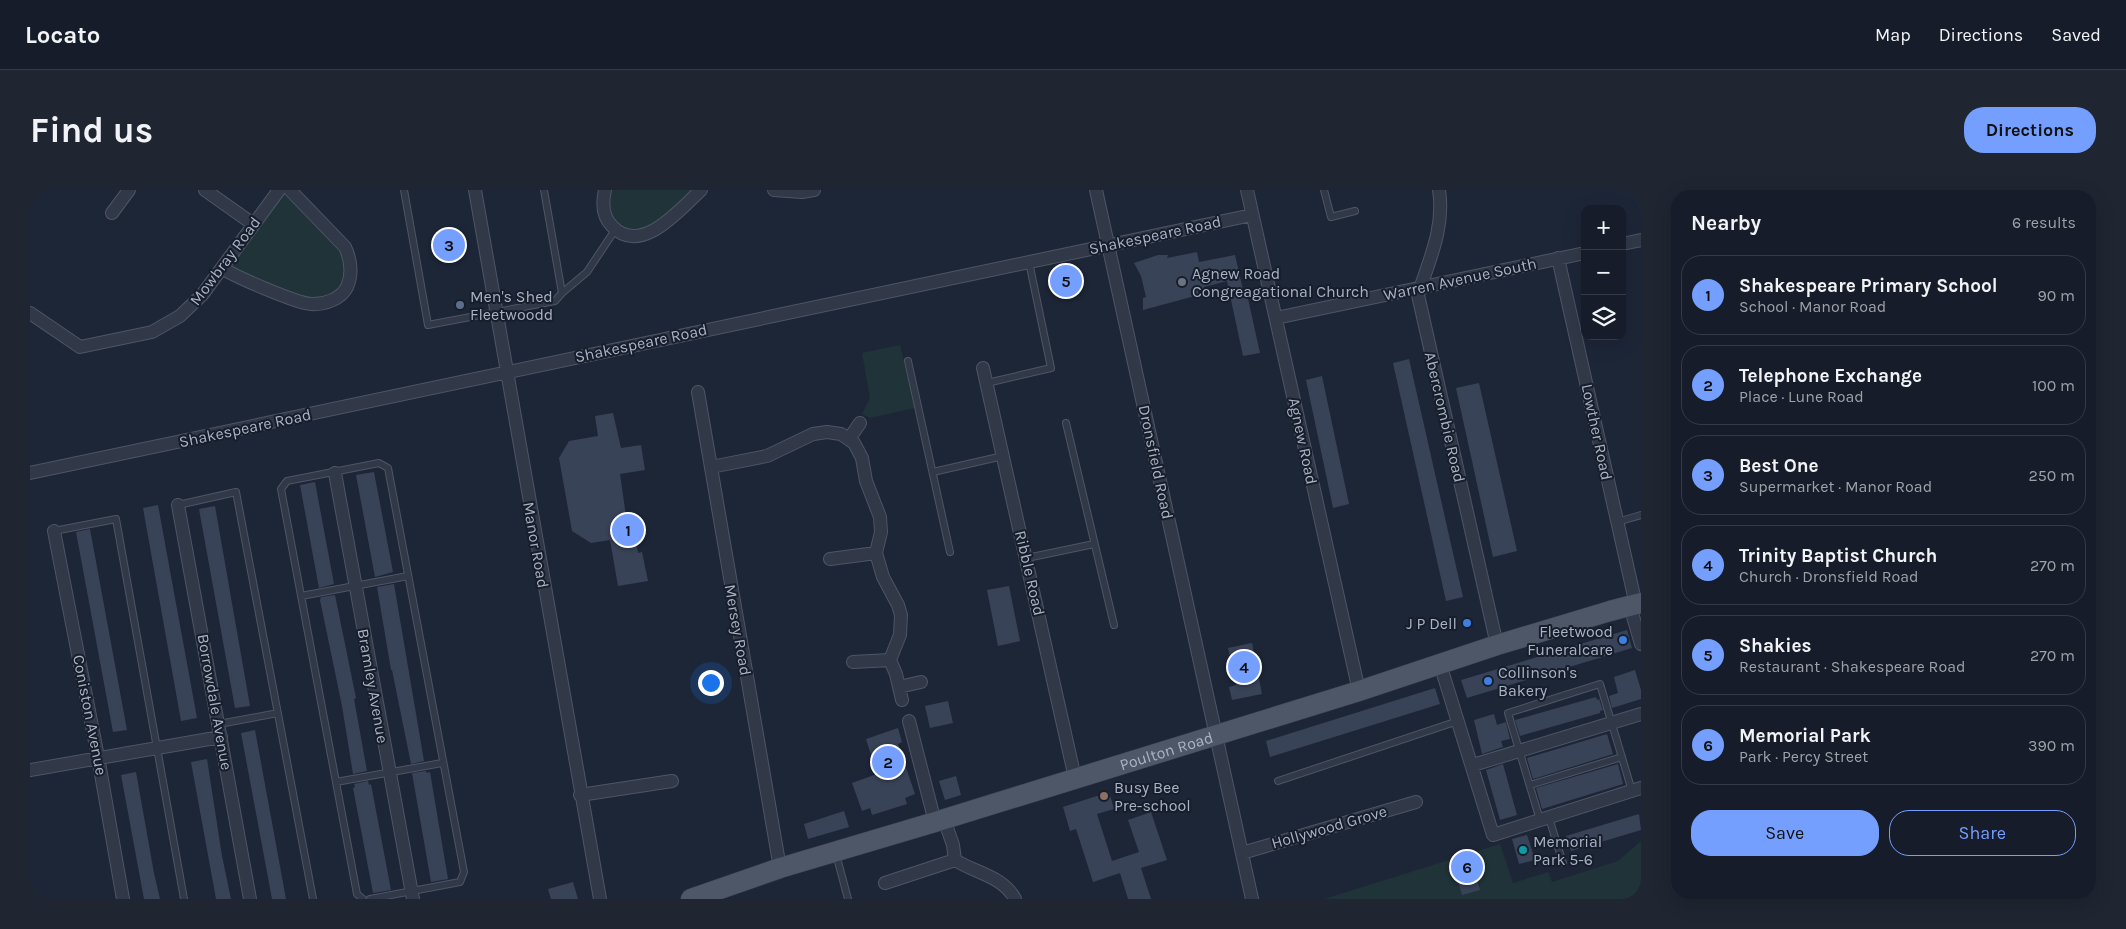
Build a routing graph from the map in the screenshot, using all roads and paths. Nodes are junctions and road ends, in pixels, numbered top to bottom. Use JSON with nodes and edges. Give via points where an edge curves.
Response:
{"nodes":[{"id":1,"x":129,"y":190,"type":"edge"},
{"id":2,"x":205,"y":190,"type":"edge"},
{"id":3,"x":279,"y":190,"type":"edge"},
{"id":4,"x":290,"y":190,"type":"edge"},
{"id":5,"x":404,"y":190,"type":"edge"},
{"id":6,"x":475,"y":190,"type":"edge"},
{"id":7,"x":544,"y":190,"type":"edge"},
{"id":8,"x":605,"y":190,"type":"edge"},
{"id":9,"x":701,"y":190,"type":"edge"},
{"id":10,"x":774,"y":190,"type":"edge"},
{"id":11,"x":814,"y":190,"type":"edge"},
{"id":12,"x":1096,"y":190,"type":"edge"},
{"id":13,"x":1246,"y":190,"type":"edge"},
{"id":14,"x":1324,"y":190,"type":"edge"},
{"id":15,"x":1439,"y":190,"type":"edge"},
{"id":16,"x":1354,"y":211,"type":"dead end"},
{"id":17,"x":112,"y":213,"type":"dead end"},
{"id":18,"x":1252,"y":215,"type":"junction"},
{"id":19,"x":253,"y":224,"type":"junction"},
{"id":20,"x":616,"y":230,"type":"junction"},
{"id":21,"x":1641,"y":240,"type":"edge"},
{"id":22,"x":1626,"y":243,"type":"edge"},
{"id":23,"x":1108,"y":245,"type":"junction"},
{"id":24,"x":1581,"y":253,"type":"edge"},
{"id":25,"x":1558,"y":258,"type":"junction"},
{"id":26,"x":1029,"y":262,"type":"junction"},
{"id":27,"x":222,"y":268,"type":"junction"},
{"id":28,"x":1420,"y":288,"type":"junction"},
{"id":29,"x":562,"y":293,"type":"junction"},
{"id":30,"x":496,"y":312,"type":"junction"},
{"id":31,"x":32,"y":318,"type":"edge"},
{"id":32,"x":1276,"y":318,"type":"junction"},
{"id":33,"x":908,"y":362,"type":"dead end"},
{"id":34,"x":983,"y":368,"type":"dead end"},
{"id":35,"x":506,"y":372,"type":"junction"},
{"id":36,"x":987,"y":383,"type":"junction"},
{"id":37,"x":698,"y":392,"type":"dead end"},
{"id":38,"x":860,"y":423,"type":"dead end"},
{"id":39,"x":1066,"y":423,"type":"dead end"},
{"id":40,"x":849,"y":438,"type":"junction"},
{"id":41,"x":1003,"y":456,"type":"junction"},
{"id":42,"x":711,"y":467,"type":"junction"},
{"id":43,"x":933,"y":472,"type":"junction"},
{"id":44,"x":30,"y":473,"type":"edge"},
{"id":45,"x":335,"y":473,"type":"junction"},
{"id":46,"x":178,"y":505,"type":"joint"},
{"id":47,"x":1641,"y":515,"type":"edge"},
{"id":48,"x":1617,"y":522,"type":"junction"},
{"id":49,"x":54,"y":531,"type":"joint"},
{"id":50,"x":1094,"y":544,"type":"junction"},
{"id":51,"x":950,"y":552,"type":"dead end"},
{"id":52,"x":876,"y":553,"type":"junction"},
{"id":53,"x":1027,"y":558,"type":"junction"},
{"id":54,"x":830,"y":559,"type":"dead end"},
{"id":55,"x":408,"y":576,"type":"junction"},
{"id":56,"x":355,"y":586,"type":"junction"},
{"id":57,"x":301,"y":596,"type":"junction"},
{"id":58,"x":1636,"y":605,"type":"edge"},
{"id":59,"x":1114,"y":625,"type":"dead end"},
{"id":60,"x":1641,"y":644,"type":"edge"},
{"id":61,"x":1497,"y":645,"type":"junction"},
{"id":62,"x":890,"y":660,"type":"junction"},
{"id":63,"x":853,"y":662,"type":"dead end"},
{"id":64,"x":1440,"y":664,"type":"junction"},
{"id":65,"x":922,"y":682,"type":"dead end"},
{"id":66,"x":899,"y":687,"type":"junction"},
{"id":67,"x":1359,"y":691,"type":"junction"},
{"id":68,"x":902,"y":700,"type":"dead end"},
{"id":69,"x":278,"y":713,"type":"junction"},
{"id":70,"x":1641,"y":714,"type":"edge"},
{"id":71,"x":1458,"y":720,"type":"junction"},
{"id":72,"x":909,"y":721,"type":"dead end"},
{"id":73,"x":1612,"y":723,"type":"junction"},
{"id":74,"x":220,"y":730,"type":"junction"},
{"id":75,"x":1216,"y":735,"type":"junction"},
{"id":76,"x":158,"y":748,"type":"junction"},
{"id":77,"x":1519,"y":750,"type":"junction"},
{"id":78,"x":98,"y":757,"type":"junction"},
{"id":79,"x":1622,"y":757,"type":"junction"},
{"id":80,"x":442,"y":763,"type":"junction"},
{"id":81,"x":1472,"y":765,"type":"junction"},
{"id":82,"x":30,"y":770,"type":"edge"},
{"id":83,"x":388,"y":772,"type":"junction"},
{"id":84,"x":1075,"y":778,"type":"junction"},
{"id":85,"x":672,"y":781,"type":"dead end"},
{"id":86,"x":1278,"y":781,"type":"dead end"},
{"id":87,"x":336,"y":782,"type":"junction"},
{"id":88,"x":1530,"y":785,"type":"junction"},
{"id":89,"x":1637,"y":790,"type":"edge"},
{"id":90,"x":580,"y":795,"type":"junction"},
{"id":91,"x":1416,"y":802,"type":"dead end"},
{"id":92,"x":1544,"y":819,"type":"junction"},
{"id":93,"x":940,"y":821,"type":"junction"},
{"id":94,"x":835,"y":852,"type":"junction"},
{"id":95,"x":1242,"y":852,"type":"junction"},
{"id":96,"x":955,"y":860,"type":"junction"},
{"id":97,"x":1563,"y":863,"type":"dead end"},
{"id":98,"x":780,"y":868,"type":"junction"},
{"id":99,"x":884,"y":883,"type":"dead end"},
{"id":100,"x":412,"y":895,"type":"edge"},
{"id":101,"x":123,"y":899,"type":"edge"},
{"id":102,"x":184,"y":899,"type":"edge"},
{"id":103,"x":250,"y":899,"type":"edge"},
{"id":104,"x":313,"y":899,"type":"edge"},
{"id":105,"x":363,"y":899,"type":"edge"},
{"id":106,"x":370,"y":899,"type":"edge"},
{"id":107,"x":600,"y":899,"type":"edge"},
{"id":108,"x":691,"y":899,"type":"edge"},
{"id":109,"x":848,"y":899,"type":"edge"},
{"id":110,"x":1015,"y":899,"type":"edge"},
{"id":111,"x":1252,"y":899,"type":"edge"}],
"edges":[{"from":1,"to":17,"type":"street"},
{"from":2,"to":19,"type":"street"},
{"from":3,"to":19,"type":"street","name":"Mowbray Road"},
{"from":4,"to":27,"type":"street","via":[[345,247],[351,275],[345,291],[330,302],[309,304]]},
{"from":5,"to":30,"type":"lane","via":[[428,324]]},
{"from":6,"to":30,"type":"street","name":"Manor Road"},
{"from":7,"to":29,"type":"lane"},
{"from":8,"to":20,"type":"street","via":[[605,216]]},
{"from":9,"to":20,"type":"street","via":[[655,231],[630,236]]},
{"from":10,"to":11,"type":"street"},
{"from":12,"to":23,"type":"street","name":"Dronsfield Road"},
{"from":13,"to":18,"type":"street","name":"Agnew Road"},
{"from":14,"to":16,"type":"lane","via":[[1331,217]]},
{"from":15,"to":28,"type":"street","name":"Abercrombie Road","via":[[1440,224]]},
{"from":18,"to":23,"type":"street","name":"Shakespeare Road"},
{"from":18,"to":32,"type":"street","name":"Agnew Road"},
{"from":19,"to":27,"type":"street","name":"Mowbray Road"},
{"from":20,"to":29,"type":"lane","via":[[587,272]]},
{"from":21,"to":22,"type":"street"},
{"from":23,"to":26,"type":"street","name":"Shakespeare Road"},
{"from":23,"to":75,"type":"street","name":"Dronsfield Road"},
{"from":24,"to":25,"type":"street","name":"Warren Avenue South"},
{"from":25,"to":28,"type":"street","name":"Warren Avenue South"},
{"from":25,"to":48,"type":"street","name":"Lowther Road"},
{"from":26,"to":35,"type":"street","name":"Shakespeare Road"},
{"from":26,"to":36,"type":"lane","via":[[1051,368]]},
{"from":27,"to":31,"type":"street","name":"Mowbray Road","via":[[202,295],[180,316],[152,332],[133,337],[80,348]]},
{"from":28,"to":32,"type":"street","name":"Warren Avenue South"},
{"from":28,"to":61,"type":"street","name":"Abercrombie Road","via":[[1418,295]]},
{"from":29,"to":30,"type":"lane","via":[[555,301]]},
{"from":30,"to":35,"type":"street","name":"Manor Road"},
{"from":32,"to":67,"type":"street","name":"Agnew Road"},
{"from":33,"to":43,"type":"lane"},
{"from":34,"to":36,"type":"street","name":"Ribble Road"},
{"from":35,"to":44,"type":"street","name":"Shakespeare Road"},
{"from":35,"to":90,"type":"street","name":"Manor Road"},
{"from":36,"to":41,"type":"street","name":"Ribble Road"},
{"from":37,"to":42,"type":"street","name":"Mersey Road"},
{"from":38,"to":40,"type":"street"},
{"from":39,"to":50,"type":"lane"},
{"from":40,"to":42,"type":"street","via":[[827,432],[813,434],[767,456]]},
{"from":40,"to":52,"type":"street","via":[[862,458],[866,482],[880,517],[880,543]]},
{"from":41,"to":43,"type":"lane"},
{"from":41,"to":53,"type":"street","name":"Ribble Road"},
{"from":42,"to":98,"type":"street","name":"Mersey Road"},
{"from":43,"to":51,"type":"lane"},
{"from":45,"to":55,"type":"lane","via":[[379,463],[388,468]]},
{"from":45,"to":56,"type":"street","name":"Bramley Avenue"},
{"from":45,"to":57,"type":"lane","via":[[287,481],[282,490]]},
{"from":46,"to":69,"type":"lane","via":[[236,492]]},
{"from":46,"to":74,"type":"street","name":"Borrowdale Avenue"},
{"from":47,"to":48,"type":"lane"},
{"from":48,"to":58,"type":"street","name":"Lowther Road"},
{"from":49,"to":76,"type":"lane","via":[[116,519]]},
{"from":49,"to":78,"type":"street","name":"Coniston Avenue"},
{"from":50,"to":53,"type":"lane"},
{"from":50,"to":59,"type":"lane"},
{"from":52,"to":54,"type":"street"},
{"from":52,"to":62,"type":"street","via":[[901,616],[900,635]]},
{"from":53,"to":84,"type":"street","name":"Ribble Road"},
{"from":55,"to":56,"type":"lane"},
{"from":55,"to":80,"type":"lane"},
{"from":56,"to":57,"type":"lane"},
{"from":56,"to":83,"type":"street","name":"Bramley Avenue"},
{"from":57,"to":87,"type":"lane"},
{"from":58,"to":60,"type":"street","name":"Lowther Road"},
{"from":58,"to":61,"type":"main road","name":"Poulton Road"},
{"from":61,"to":64,"type":"main road","name":"Poulton Road"},
{"from":62,"to":63,"type":"street"},
{"from":62,"to":66,"type":"street"},
{"from":64,"to":67,"type":"main road","name":"Poulton Road"},
{"from":64,"to":71,"type":"street"},
{"from":65,"to":66,"type":"street"},
{"from":66,"to":68,"type":"street"},
{"from":67,"to":75,"type":"main road","name":"Poulton Road"},
{"from":69,"to":74,"type":"lane"},
{"from":69,"to":104,"type":"lane"},
{"from":70,"to":73,"type":"street"},
{"from":71,"to":81,"type":"street"},
{"from":71,"to":86,"type":"lane"},
{"from":72,"to":93,"type":"street"},
{"from":73,"to":77,"type":"street"},
{"from":73,"to":77,"type":"lane","via":[[1600,684],[1508,713]]},
{"from":73,"to":79,"type":"lane"},
{"from":74,"to":76,"type":"street"},
{"from":74,"to":103,"type":"street","name":"Borrowdale Avenue"},
{"from":75,"to":84,"type":"main road","name":"Poulton Road"},
{"from":75,"to":95,"type":"street","name":"Dronsfield Road"},
{"from":76,"to":78,"type":"street"},
{"from":76,"to":102,"type":"lane"},
{"from":77,"to":81,"type":"street"},
{"from":77,"to":88,"type":"lane"},
{"from":78,"to":82,"type":"street"},
{"from":78,"to":101,"type":"street","name":"Coniston Avenue"},
{"from":79,"to":88,"type":"lane"},
{"from":79,"to":89,"type":"lane"},
{"from":80,"to":83,"type":"lane"},
{"from":80,"to":100,"type":"lane","via":[[464,872],[460,882]]},
{"from":81,"to":92,"type":"street","via":[[1493,835]]},
{"from":83,"to":87,"type":"lane"},
{"from":83,"to":100,"type":"street","name":"Bramley Avenue"},
{"from":84,"to":93,"type":"main road","name":"Poulton Road"},
{"from":85,"to":90,"type":"street"},
{"from":87,"to":105,"type":"lane","via":[[357,894]]},
{"from":88,"to":92,"type":"lane"},
{"from":89,"to":92,"type":"street"},
{"from":90,"to":107,"type":"street","name":"Manor Road"},
{"from":91,"to":95,"type":"street","name":"Hollywood Grove"},
{"from":92,"to":97,"type":"lane"},
{"from":93,"to":94,"type":"main road","name":"Poulton Road"},
{"from":93,"to":96,"type":"street","via":[[953,845]]},
{"from":94,"to":98,"type":"main road","name":"Poulton Road"},
{"from":94,"to":109,"type":"lane"},
{"from":95,"to":111,"type":"street","name":"Dronsfield Road"},
{"from":96,"to":99,"type":"street"},
{"from":96,"to":110,"type":"street","via":[[1002,882]]},
{"from":98,"to":108,"type":"main road","name":"Poulton Road"},
{"from":100,"to":106,"type":"lane"}]}
